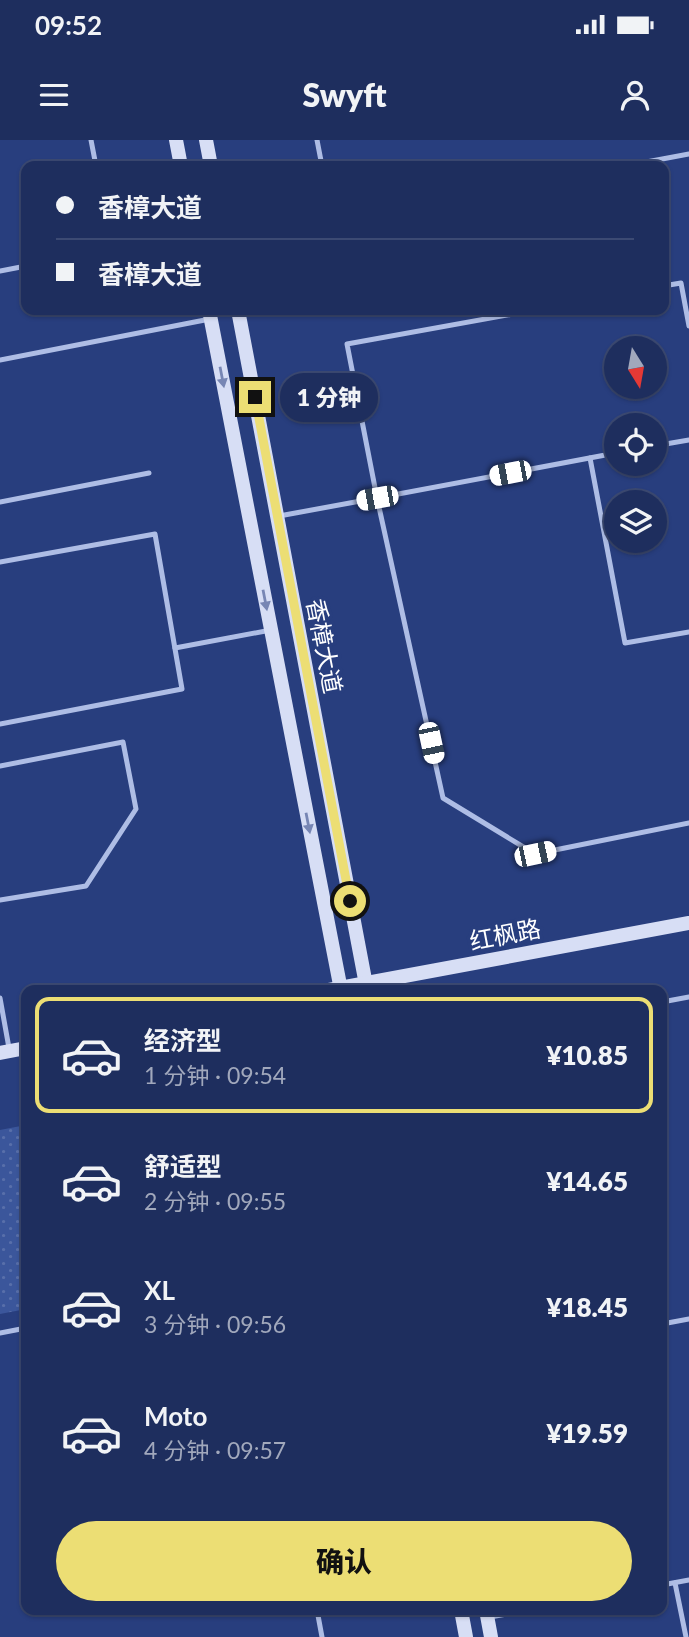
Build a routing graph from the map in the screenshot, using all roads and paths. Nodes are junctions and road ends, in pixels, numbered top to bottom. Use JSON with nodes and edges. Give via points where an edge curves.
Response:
{"nodes":[{"id":1,"x":91,"y":140,"type":"edge"},
{"id":2,"x":176,"y":140,"type":"edge"},
{"id":3,"x":206,"y":140,"type":"edge"},
{"id":4,"x":317,"y":140,"type":"edge"},
{"id":5,"x":689,"y":154,"type":"edge"},
{"id":6,"x":95,"y":161,"type":"edge"},
{"id":7,"x":180,"y":161,"type":"edge"},
{"id":8,"x":210,"y":161,"type":"edge"},
{"id":9,"x":321,"y":161,"type":"edge"},
{"id":10,"x":652,"y":161,"type":"edge"},
{"id":11,"x":21,"y":267,"type":"edge"},
{"id":12,"x":0,"y":271,"type":"edge"},
{"id":13,"x":669,"y":285,"type":"edge"},
{"id":14,"x":204,"y":315,"type":"edge"},
{"id":15,"x":209,"y":315,"type":"edge"},
{"id":16,"x":239,"y":315,"type":"edge"},
{"id":17,"x":507,"y":315,"type":"edge"},
{"id":18,"x":689,"y":326,"type":"edge"},
{"id":19,"x":0,"y":360,"type":"edge"},
{"id":20,"x":689,"y":440,"type":"edge"},
{"id":21,"x":667,"y":444,"type":"edge"},
{"id":22,"x":604,"y":455,"type":"edge"},
{"id":23,"x":590,"y":458,"type":"junction"},
{"id":24,"x":149,"y":473,"type":"dead end"},
{"id":25,"x":377,"y":498,"type":"junction"},
{"id":26,"x":0,"y":502,"type":"edge"},
{"id":27,"x":277,"y":516,"type":"junction"},
{"id":28,"x":0,"y":562,"type":"edge"},
{"id":29,"x":271,"y":630,"type":"junction"},
{"id":30,"x":689,"y":632,"type":"edge"},
{"id":31,"x":175,"y":648,"type":"junction"},
{"id":32,"x":0,"y":724,"type":"edge"},
{"id":33,"x":0,"y":766,"type":"edge"},
{"id":34,"x":689,"y":823,"type":"edge"},
{"id":35,"x":0,"y":900,"type":"edge"},
{"id":36,"x":689,"y":923,"type":"edge"},
{"id":37,"x":336,"y":985,"type":"edge"},
{"id":38,"x":367,"y":985,"type":"edge"},
{"id":39,"x":377,"y":985,"type":"edge"},
{"id":40,"x":689,"y":997,"type":"edge"},
{"id":41,"x":0,"y":998,"type":"edge"},
{"id":42,"x":667,"y":1002,"type":"edge"},
{"id":43,"x":5,"y":1052,"type":"edge"},
{"id":44,"x":689,"y":1319,"type":"edge"},
{"id":45,"x":667,"y":1323,"type":"edge"},
{"id":46,"x":21,"y":1329,"type":"edge"},
{"id":47,"x":0,"y":1333,"type":"edge"},
{"id":48,"x":689,"y":1580,"type":"edge"},
{"id":49,"x":675,"y":1583,"type":"junction"},
{"id":50,"x":667,"y":1584,"type":"edge"},
{"id":51,"x":318,"y":1615,"type":"edge"},
{"id":52,"x":462,"y":1615,"type":"edge"},
{"id":53,"x":486,"y":1615,"type":"edge"},
{"id":54,"x":323,"y":1637,"type":"edge"},
{"id":55,"x":466,"y":1637,"type":"edge"},
{"id":56,"x":491,"y":1637,"type":"edge"},
{"id":57,"x":686,"y":1637,"type":"edge"}],
"edges":[{"from":1,"to":6,"type":"lane"},
{"from":2,"to":7,"type":"main road"},
{"from":3,"to":8,"type":"main road"},
{"from":4,"to":9,"type":"lane"},
{"from":5,"to":10,"type":"lane"},
{"from":11,"to":12,"type":"lane"},
{"from":13,"to":18,"type":"lane","via":[[681,283]]},
{"from":14,"to":19,"type":"lane"},
{"from":15,"to":29,"type":"main road","name":"香樟大道","one_way":true},
{"from":16,"to":27,"type":"main road","name":"香樟大道"},
{"from":17,"to":25,"type":"lane","via":[[347,344]]},
{"from":20,"to":21,"type":"lane"},
{"from":22,"to":23,"type":"lane"},
{"from":23,"to":25,"type":"lane"},
{"from":23,"to":30,"type":"lane","via":[[625,643]]},
{"from":24,"to":26,"type":"lane"},
{"from":25,"to":27,"type":"lane"},
{"from":25,"to":34,"type":"lane","via":[[443,797],[535,854]]},
{"from":27,"to":38,"type":"main road","name":"香樟大道"},
{"from":28,"to":31,"type":"lane","via":[[155,534]]},
{"from":29,"to":31,"type":"lane"},
{"from":29,"to":37,"type":"main road","name":"香樟大道","one_way":true},
{"from":31,"to":32,"type":"lane","via":[[182,689]]},
{"from":33,"to":35,"type":"lane","via":[[123,742],[136,809],[86,886]]},
{"from":36,"to":39,"type":"main road","name":"红枫路"},
{"from":40,"to":42,"type":"lane"},
{"from":41,"to":43,"type":"lane"},
{"from":44,"to":45,"type":"lane"},
{"from":46,"to":47,"type":"lane"},
{"from":48,"to":49,"type":"lane"},
{"from":49,"to":50,"type":"lane"},
{"from":49,"to":57,"type":"lane"},
{"from":51,"to":54,"type":"lane"},
{"from":52,"to":55,"type":"main road"},
{"from":53,"to":56,"type":"main road"}]}
